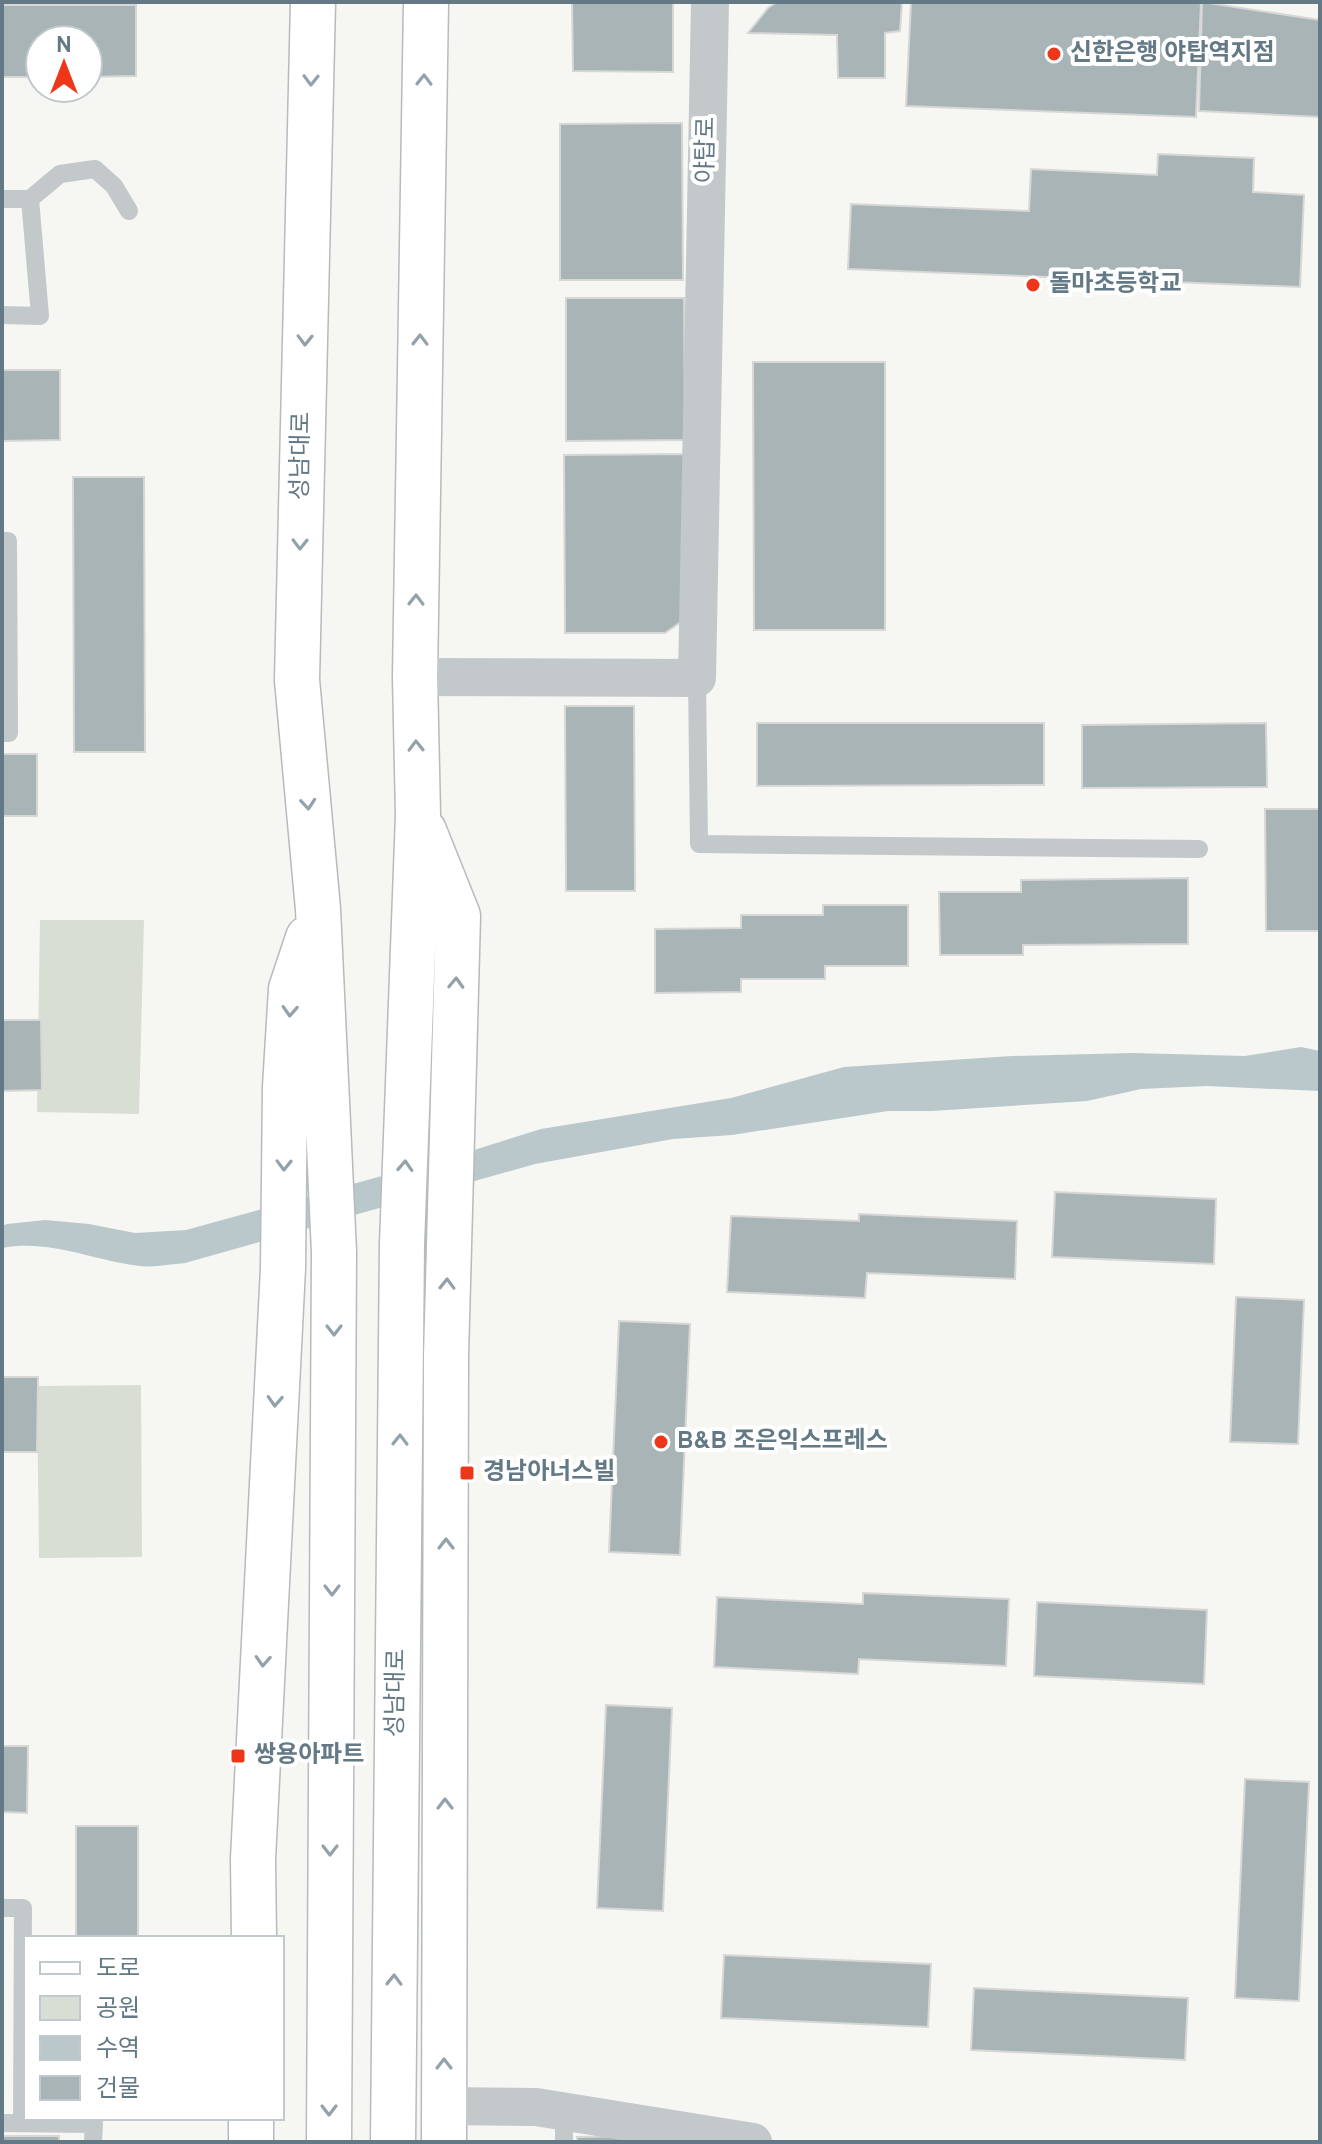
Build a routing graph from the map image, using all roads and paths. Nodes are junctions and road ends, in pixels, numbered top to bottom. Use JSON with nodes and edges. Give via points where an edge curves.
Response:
{"nodes":[{"id":1,"x":313,"y":2,"type":"edge"},
{"id":2,"x":426,"y":2,"type":"edge"},
{"id":3,"x":710,"y":2,"type":"edge"},
{"id":4,"x":2,"y":199,"type":"edge"},
{"id":5,"x":30,"y":199,"type":"junction"},
{"id":6,"x":129,"y":211,"type":"dead end"},
{"id":7,"x":2,"y":315,"type":"edge"},
{"id":8,"x":2,"y":541,"type":"edge"},
{"id":9,"x":4,"y":604,"type":"edge"},
{"id":10,"x":415,"y":677,"type":"junction"},
{"id":11,"x":697,"y":678,"type":"junction"},
{"id":12,"x":5,"y":679,"type":"edge"},
{"id":13,"x":2,"y":733,"type":"edge"},
{"id":14,"x":418,"y":815,"type":"junction"},
{"id":15,"x":1199,"y":849,"type":"dead end"},
{"id":16,"x":305,"y":1085,"type":"junction"},
{"id":17,"x":2,"y":1908,"type":"edge"},
{"id":18,"x":254,"y":1936,"type":"edge"},
{"id":19,"x":251,"y":2120,"type":"edge"},
{"id":20,"x":2,"y":2123,"type":"edge"},
{"id":21,"x":22,"y":2123,"type":"junction"},
{"id":22,"x":444,"y":2124,"type":"edge"},
{"id":23,"x":564,"y":2127,"type":"edge"},
{"id":24,"x":93,"y":2142,"type":"edge"},
{"id":25,"x":251,"y":2142,"type":"edge"},
{"id":26,"x":329,"y":2142,"type":"edge"},
{"id":27,"x":393,"y":2142,"type":"edge"},
{"id":28,"x":753,"y":2142,"type":"edge"}],
"edges":[{"from":1,"to":16,"type":"main road","name":"성남대로","one_way":true,"via":[[297,680],[318,909]]},
{"from":10,"to":2,"type":"main road","one_way":true},
{"from":3,"to":11,"type":"street","name":"야탑로"},
{"from":4,"to":5,"type":"lane"},
{"from":5,"to":6,"type":"lane","via":[[60,174],[95,169],[114,186]]},
{"from":5,"to":7,"type":"lane","via":[[40,316]]},
{"from":8,"to":9,"type":"lane","via":[[8,541]]},
{"from":9,"to":12,"type":"lane"},
{"from":10,"to":11,"type":"street"},
{"from":14,"to":10,"type":"main road","one_way":true},
{"from":11,"to":15,"type":"lane","via":[[699,844]]},
{"from":12,"to":13,"type":"lane","via":[[9,733]]},
{"from":22,"to":14,"type":"main road","one_way":true,"via":[[448,1234],[458,916]]},
{"from":27,"to":14,"type":"main road","name":"성남대로","one_way":true,"via":[[402,1244]]},
{"from":16,"to":18,"type":"main road","one_way":true,"via":[[283,1268],[253,1859]]},
{"from":16,"to":26,"type":"main road","one_way":true,"via":[[334,1252]]},
{"from":17,"to":21,"type":"lane","via":[[23,1908]]},
{"from":19,"to":25,"type":"main road"},
{"from":20,"to":21,"type":"lane"},
{"from":21,"to":24,"type":"lane","via":[[94,2124]]},
{"from":22,"to":23,"type":"street","via":[[536,2107]]},
{"from":23,"to":28,"type":"street"}]}
